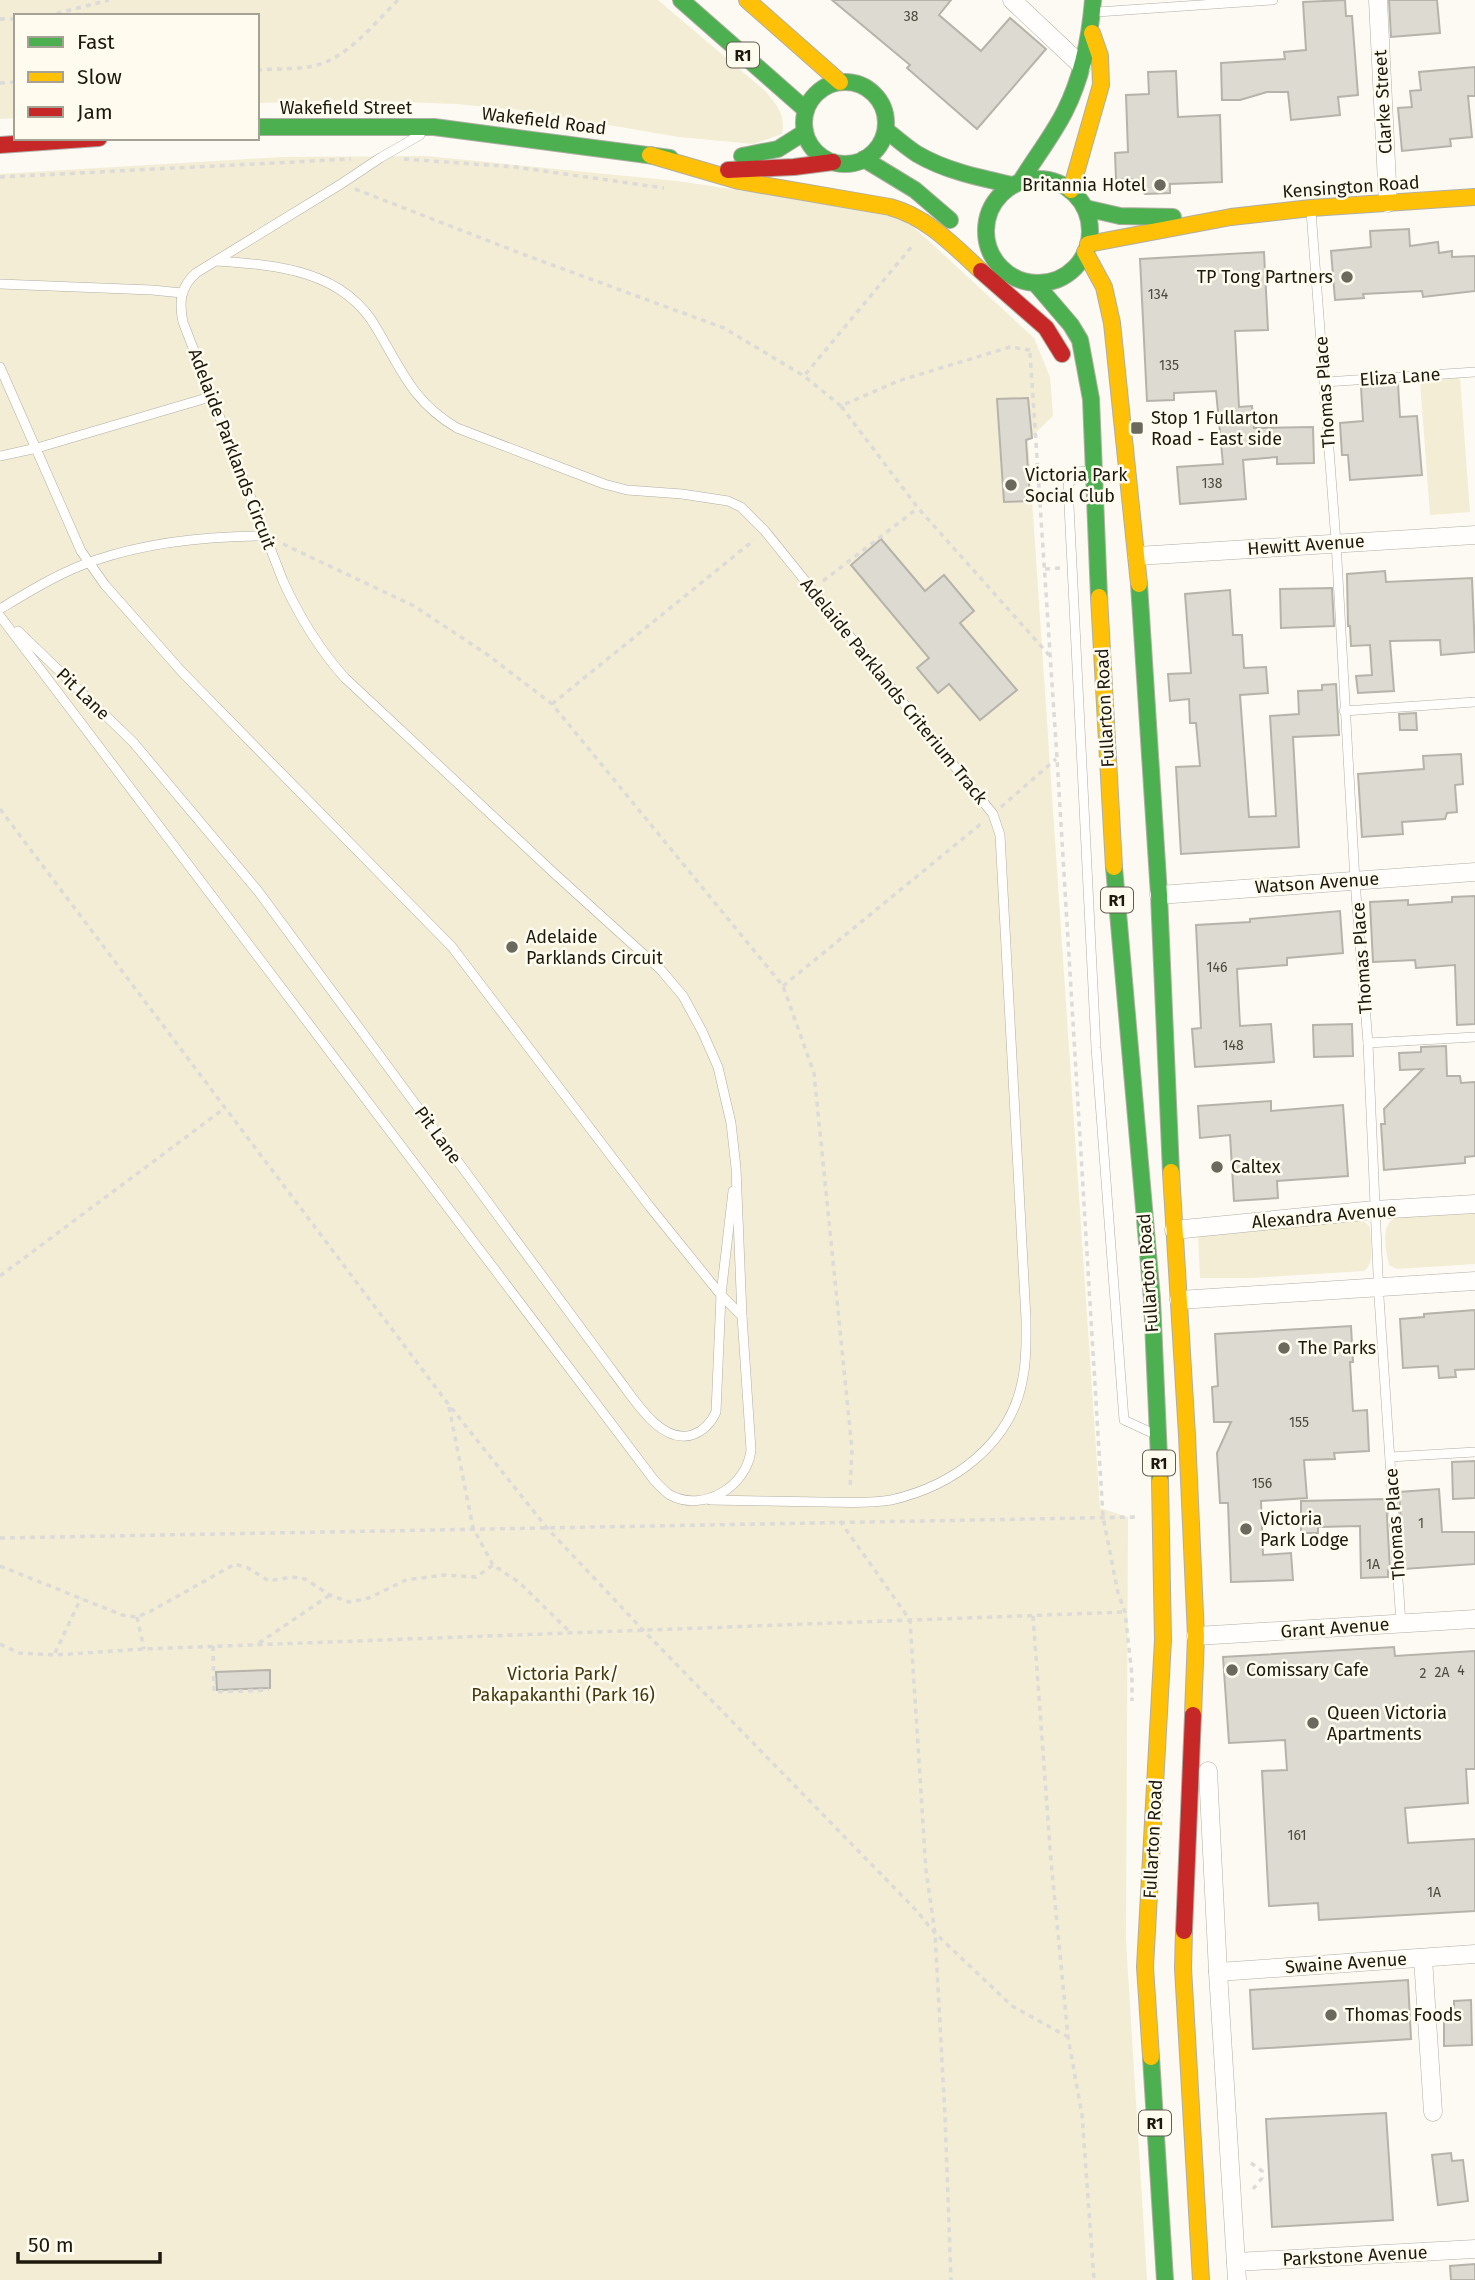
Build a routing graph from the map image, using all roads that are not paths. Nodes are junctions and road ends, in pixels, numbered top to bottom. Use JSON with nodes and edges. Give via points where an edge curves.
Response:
{"nodes":[{"id":1,"x":681,"y":0,"type":"edge"},
{"id":2,"x":747,"y":0,"type":"edge"},
{"id":3,"x":1012,"y":0,"type":"edge"},
{"id":4,"x":1273,"y":0,"type":"edge"},
{"id":5,"x":1378,"y":0,"type":"edge"},
{"id":6,"x":1240,"y":1,"type":"edge"},
{"id":7,"x":1092,"y":13,"type":"edge"},
{"id":8,"x":1082,"y":66,"type":"junction"},
{"id":9,"x":840,"y":82,"type":"junction"},
{"id":10,"x":806,"y":110,"type":"junction"},
{"id":11,"x":434,"y":127,"type":"junction"},
{"id":12,"x":259,"y":128,"type":"edge"},
{"id":13,"x":886,"y":130,"type":"junction"},
{"id":14,"x":805,"y":132,"type":"junction"},
{"id":15,"x":71,"y":140,"type":"edge"},
{"id":16,"x":0,"y":145,"type":"edge"},
{"id":17,"x":650,"y":155,"type":"junction"},
{"id":18,"x":864,"y":159,"type":"junction"},
{"id":19,"x":833,"y":162,"type":"junction"},
{"id":20,"x":1016,"y":183,"type":"junction"},
{"id":21,"x":1071,"y":190,"type":"junction"},
{"id":22,"x":1475,"y":198,"type":"edge"},
{"id":23,"x":1388,"y":204,"type":"junction"},
{"id":24,"x":1085,"y":208,"type":"junction"},
{"id":25,"x":1311,"y":208,"type":"junction"},
{"id":26,"x":1231,"y":217,"type":"junction"},
{"id":27,"x":1087,"y":248,"type":"junction"},
{"id":28,"x":993,"y":259,"type":"junction"},
{"id":29,"x":214,"y":261,"type":"junction"},
{"id":30,"x":1035,"y":283,"type":"junction"},
{"id":31,"x":0,"y":284,"type":"edge"},
{"id":32,"x":182,"y":293,"type":"junction"},
{"id":33,"x":0,"y":368,"type":"edge"},
{"id":34,"x":1475,"y":372,"type":"edge"},
{"id":35,"x":1325,"y":382,"type":"junction"},
{"id":36,"x":210,"y":397,"type":"junction"},
{"id":37,"x":37,"y":447,"type":"junction"},
{"id":38,"x":0,"y":456,"type":"edge"},
{"id":39,"x":1093,"y":469,"type":"junction"},
{"id":40,"x":1475,"y":535,"type":"edge"},
{"id":41,"x":265,"y":536,"type":"junction"},
{"id":42,"x":1336,"y":542,"type":"junction"},
{"id":43,"x":1117,"y":558,"type":"junction"},
{"id":44,"x":89,"y":562,"type":"junction"},
{"id":45,"x":0,"y":609,"type":"edge"},
{"id":46,"x":0,"y":615,"type":"edge"},
{"id":47,"x":1475,"y":702,"type":"edge"},
{"id":48,"x":1344,"y":711,"type":"junction"},
{"id":49,"x":1475,"y":872,"type":"edge"},
{"id":50,"x":1355,"y":881,"type":"junction"},
{"id":51,"x":1148,"y":895,"type":"junction"},
{"id":52,"x":1116,"y":897,"type":"junction"},
{"id":53,"x":1475,"y":1037,"type":"edge"},
{"id":54,"x":1368,"y":1043,"type":"junction"},
{"id":55,"x":736,"y":1168,"type":"junction"},
{"id":56,"x":1475,"y":1204,"type":"edge"},
{"id":57,"x":1374,"y":1210,"type":"junction"},
{"id":58,"x":1174,"y":1230,"type":"junction"},
{"id":59,"x":1147,"y":1241,"type":"junction"},
{"id":60,"x":1475,"y":1281,"type":"edge"},
{"id":61,"x":1378,"y":1288,"type":"junction"},
{"id":62,"x":722,"y":1295,"type":"junction"},
{"id":63,"x":1179,"y":1300,"type":"junction"},
{"id":64,"x":742,"y":1316,"type":"junction"},
{"id":65,"x":1158,"y":1436,"type":"junction"},
{"id":66,"x":1475,"y":1452,"type":"edge"},
{"id":67,"x":1390,"y":1457,"type":"junction"},
{"id":68,"x":702,"y":1500,"type":"junction"},
{"id":69,"x":1475,"y":1619,"type":"edge"},
{"id":70,"x":1401,"y":1623,"type":"junction"},
{"id":71,"x":1179,"y":1638,"type":"junction"},
{"id":72,"x":1208,"y":1771,"type":"dead end"},
{"id":73,"x":1475,"y":1954,"type":"edge"},
{"id":74,"x":1423,"y":1958,"type":"junction"},
{"id":75,"x":1218,"y":1972,"type":"junction"},
{"id":76,"x":1189,"y":2078,"type":"junction"},
{"id":77,"x":1433,"y":2112,"type":"dead end"},
{"id":78,"x":1475,"y":2249,"type":"edge"},
{"id":79,"x":1236,"y":2271,"type":"edge"},
{"id":80,"x":1165,"y":2280,"type":"edge"},
{"id":81,"x":1201,"y":2280,"type":"edge"}],
"edges":[{"from":1,"to":10,"type":"main road","number":"R1"},
{"from":2,"to":9,"type":"main road","number":"R1"},
{"from":3,"to":8,"type":"street"},
{"from":4,"to":6,"type":"lane"},
{"from":5,"to":23,"type":"street","name":"Clarke Street"},
{"from":6,"to":7,"type":"lane"},
{"from":7,"to":8,"type":"main road"},
{"from":7,"to":21,"type":"main road","via":[[1101,85]]},
{"from":8,"to":20,"type":"main road","via":[[1064,113]]},
{"from":9,"to":10,"type":"main road","via":[[825,86]]},
{"from":9,"to":13,"type":"main road","number":"R1","via":[[865,86],[875,94],[886,117]]},
{"from":10,"to":14,"type":"main road"},
{"from":11,"to":12,"type":"main road","name":"Wakefield Street"},
{"from":11,"to":17,"type":"main road","name":"Wakefield Road"},
{"from":11,"to":29,"type":"lane"},
{"from":13,"to":18,"type":"main road","via":[[874,152]]},
{"from":13,"to":20,"type":"main road","via":[[915,153],[944,166],[978,178]]},
{"from":14,"to":17,"type":"main road","name":"Wakefield Road","via":[[778,149],[749,155]]},
{"from":14,"to":19,"type":"main road","via":[[810,145]]},
{"from":15,"to":16,"type":"main road"},
{"from":17,"to":19,"type":"main road","name":"Wakefield Road","via":[[728,170]]},
{"from":17,"to":39,"type":"main road","via":[[739,181],[890,207],[931,226],[1046,328],[1067,362],[1078,393]]},
{"from":18,"to":19,"type":"main road","via":[[849,164]]},
{"from":18,"to":28,"type":"main road","number":"R1","via":[[915,190]]},
{"from":20,"to":21,"type":"main road","via":[[1031,178],[1052,180]]},
{"from":20,"to":28,"type":"main road","via":[[988,212],[985,236]]},
{"from":21,"to":24,"type":"main road"},
{"from":22,"to":23,"type":"main road","name":"Kensington Road"},
{"from":23,"to":25,"type":"main road","name":"Kensington Road"},
{"from":24,"to":26,"type":"main road","name":"Kensington Road","via":[[1120,216]]},
{"from":24,"to":27,"type":"main road","number":"R1","via":[[1090,226]]},
{"from":25,"to":26,"type":"main road","name":"Kensington Road"},
{"from":25,"to":35,"type":"lane","name":"Thomas Place"},
{"from":26,"to":27,"type":"main road","name":"Kensington Road"},
{"from":27,"to":30,"type":"main road","via":[[1065,275]]},
{"from":27,"to":43,"type":"main road","name":"Fullarton Road","number":"R1","via":[[1109,307]]},
{"from":28,"to":30,"type":"main road","number":"R1","via":[[1012,276]]},
{"from":29,"to":32,"type":"lane","via":[[190,279]]},
{"from":29,"to":68,"type":"lane","name":"Adelaide Parklands Criterium Track","via":[[283,267],[343,290],[376,326],[416,394],[457,428],[604,484],[728,501],[741,507],[993,814],[1000,835],[1026,1319],[1023,1380],[1014,1407],[970,1465],[923,1490],[889,1500]]},
{"from":30,"to":39,"type":"main road","name":"Fullarton Road","number":"R1","via":[[1080,340],[1091,399]]},
{"from":31,"to":32,"type":"lane"},
{"from":32,"to":36,"type":"lane","name":"Adelaide Parklands Circuit","via":[[183,322]]},
{"from":33,"to":37,"type":"lane"},
{"from":34,"to":35,"type":"lane","name":"Eliza Lane"},
{"from":35,"to":42,"type":"lane","name":"Thomas Place"},
{"from":36,"to":37,"type":"lane"},
{"from":36,"to":41,"type":"lane","name":"Adelaide Parklands Circuit"},
{"from":37,"to":38,"type":"lane"},
{"from":37,"to":44,"type":"lane","via":[[80,551]]},
{"from":39,"to":43,"type":"main road","name":"Fullarton Road","number":"R1"},
{"from":39,"to":65,"type":"lane","via":[[1077,472],[1068,485],[1097,1062],[1125,1420]]},
{"from":40,"to":42,"type":"street","name":"Hewitt Avenue"},
{"from":41,"to":44,"type":"lane","via":[[151,545]]},
{"from":41,"to":55,"type":"lane","name":"Adelaide Parklands Circuit","via":[[300,618],[321,652],[661,970],[683,996],[718,1067]]},
{"from":42,"to":43,"type":"street","name":"Hewitt Avenue"},
{"from":42,"to":48,"type":"lane","name":"Thomas Place"},
{"from":43,"to":51,"type":"main road","name":"Fullarton Road","number":"R1"},
{"from":43,"to":52,"type":"main road","name":"Fullarton Road","number":"R1"},
{"from":44,"to":45,"type":"lane"},
{"from":44,"to":62,"type":"lane","via":[[182,672],[452,947]]},
{"from":46,"to":62,"type":"lane","name":"Pit Lane","via":[[133,742],[258,891],[614,1373],[666,1433],[696,1433],[714,1416]]},
{"from":46,"to":68,"type":"lane","via":[[654,1479],[671,1496]]},
{"from":47,"to":48,"type":"lane"},
{"from":48,"to":50,"type":"lane","name":"Thomas Place"},
{"from":49,"to":50,"type":"street","name":"Watson Avenue"},
{"from":50,"to":51,"type":"street","name":"Watson Avenue"},
{"from":50,"to":54,"type":"lane","name":"Thomas Place"},
{"from":51,"to":52,"type":"main road"},
{"from":51,"to":58,"type":"main road","name":"Fullarton Road","number":"R1"},
{"from":52,"to":59,"type":"main road","name":"Fullarton Road","number":"R1"},
{"from":53,"to":54,"type":"lane"},
{"from":54,"to":57,"type":"lane","name":"Thomas Place"},
{"from":55,"to":62,"type":"lane","name":"Pit Lane"},
{"from":55,"to":64,"type":"lane","name":"Adelaide Parklands Circuit"},
{"from":56,"to":57,"type":"street","name":"Alexandra Avenue"},
{"from":57,"to":58,"type":"street","name":"Alexandra Avenue"},
{"from":57,"to":61,"type":"lane","name":"Thomas Place"},
{"from":58,"to":59,"type":"main road"},
{"from":58,"to":63,"type":"main road","name":"Fullarton Road","number":"R1"},
{"from":59,"to":65,"type":"main road","name":"Fullarton Road","number":"R1"},
{"from":60,"to":61,"type":"street"},
{"from":61,"to":63,"type":"street"},
{"from":61,"to":67,"type":"lane","name":"Thomas Place"},
{"from":62,"to":64,"type":"lane"},
{"from":63,"to":71,"type":"main road","name":"Fullarton Road","number":"R1"},
{"from":64,"to":68,"type":"lane","name":"Adelaide Parklands Circuit","via":[[749,1462],[731,1486]]},
{"from":65,"to":71,"type":"main road","name":"Fullarton Road","number":"R1","via":[[1162,1517]]},
{"from":66,"to":67,"type":"lane"},
{"from":67,"to":70,"type":"lane","name":"Thomas Place"},
{"from":69,"to":70,"type":"street","name":"Grant Avenue"},
{"from":70,"to":71,"type":"street","name":"Grant Avenue"},
{"from":71,"to":76,"type":"main road","name":"Fullarton Road","number":"R1"},
{"from":71,"to":76,"type":"main road","name":"Fullarton Road","number":"R1","via":[[1162,1684],[1145,1967]]},
{"from":72,"to":75,"type":"street","name":"Fullarton Road"},
{"from":73,"to":74,"type":"street","name":"Swaine Avenue"},
{"from":74,"to":75,"type":"street","name":"Swaine Avenue"},
{"from":74,"to":77,"type":"street"},
{"from":75,"to":76,"type":"street","name":"Fullarton Road"},
{"from":76,"to":79,"type":"street","name":"Fullarton Road"},
{"from":76,"to":80,"type":"main road","name":"Fullarton Road","number":"R1"},
{"from":76,"to":81,"type":"main road","name":"Fullarton Road","number":"R1"},
{"from":78,"to":79,"type":"street","name":"Parkstone Avenue"}]}
